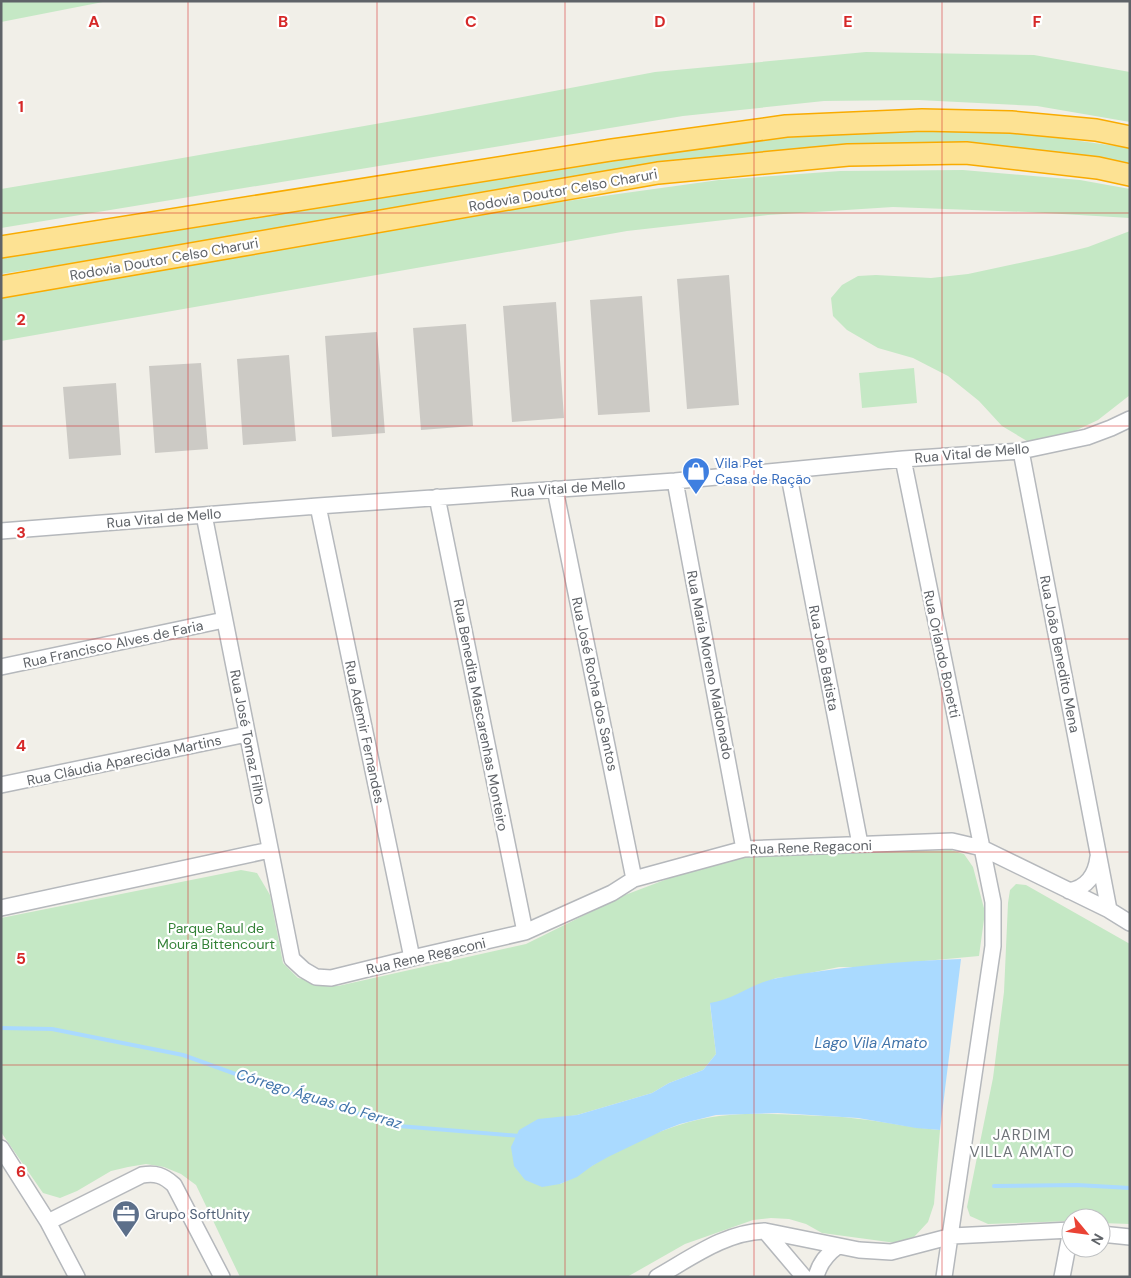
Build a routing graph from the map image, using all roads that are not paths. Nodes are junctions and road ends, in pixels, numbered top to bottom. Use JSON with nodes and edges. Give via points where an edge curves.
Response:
{"nodes":[{"id":1,"x":1130,"y":137,"type":"edge"},
{"id":2,"x":1130,"y":175,"type":"edge"},
{"id":3,"x":1,"y":247,"type":"edge"},
{"id":4,"x":1,"y":288,"type":"edge"},
{"id":5,"x":1130,"y":419,"type":"edge"},
{"id":6,"x":1022,"y":452,"type":"junction"},
{"id":7,"x":904,"y":459,"type":"junction"},
{"id":8,"x":788,"y":471,"type":"junction"},
{"id":9,"x":675,"y":480,"type":"junction"},
{"id":10,"x":555,"y":489,"type":"junction"},
{"id":11,"x":437,"y":497,"type":"junction"},
{"id":12,"x":318,"y":506,"type":"junction"},
{"id":13,"x":204,"y":515,"type":"junction"},
{"id":14,"x":1,"y":531,"type":"edge"},
{"id":15,"x":224,"y":620,"type":"junction"},
{"id":16,"x":1,"y":667,"type":"edge"},
{"id":17,"x":247,"y":734,"type":"junction"},
{"id":18,"x":1,"y":785,"type":"edge"},
{"id":19,"x":860,"y":844,"type":"junction"},
{"id":20,"x":982,"y":848,"type":"junction"},
{"id":21,"x":744,"y":849,"type":"junction"},
{"id":22,"x":270,"y":850,"type":"junction"},
{"id":23,"x":1098,"y":856,"type":"junction"},
{"id":24,"x":634,"y":879,"type":"junction"},
{"id":25,"x":1069,"y":890,"type":"junction"},
{"id":26,"x":1,"y":908,"type":"edge"},
{"id":27,"x":1109,"y":910,"type":"junction"},
{"id":28,"x":1130,"y":923,"type":"edge"},
{"id":29,"x":525,"y":932,"type":"junction"},
{"id":30,"x":412,"y":958,"type":"junction"},
{"id":31,"x":292,"y":959,"type":"joint"},
{"id":32,"x":1,"y":1148,"type":"edge"},
{"id":33,"x":955,"y":1209,"type":"junction"},
{"id":34,"x":48,"y":1222,"type":"junction"},
{"id":35,"x":1061,"y":1230,"type":"edge"},
{"id":36,"x":765,"y":1231,"type":"junction"},
{"id":37,"x":984,"y":1234,"type":"junction"},
{"id":38,"x":1111,"y":1235,"type":"edge"},
{"id":39,"x":952,"y":1236,"type":"junction"},
{"id":40,"x":1130,"y":1237,"type":"edge"},
{"id":41,"x":838,"y":1246,"type":"junction"},
{"id":42,"x":1066,"y":1258,"type":"edge"},
{"id":43,"x":77,"y":1277,"type":"edge"},
{"id":44,"x":222,"y":1277,"type":"edge"},
{"id":45,"x":657,"y":1277,"type":"edge"},
{"id":46,"x":804,"y":1277,"type":"edge"},
{"id":47,"x":816,"y":1277,"type":"edge"},
{"id":48,"x":944,"y":1277,"type":"edge"},
{"id":49,"x":1062,"y":1277,"type":"edge"}],
"edges":[{"from":1,"to":3,"type":"highway","via":[[1096,130],[1011,122],[922,120],[786,126],[602,151]]},
{"from":2,"to":4,"type":"highway","name":"Rodovia Doutor Celso Charuri","via":[[1098,168],[966,153],[848,155],[658,173]]},
{"from":5,"to":6,"type":"street","name":"Rua Vital de Mello","via":[[1087,437]]},
{"from":6,"to":7,"type":"street","name":"Rua Vital de Mello"},
{"from":6,"to":23,"type":"street","name":"Rua João Benedito Mena"},
{"from":7,"to":8,"type":"street","name":"Rua Vital de Mello"},
{"from":7,"to":20,"type":"street","name":"Rua Orlando Bonetti"},
{"from":8,"to":9,"type":"street","name":"Rua Vital de Mello"},
{"from":8,"to":19,"type":"street","name":"Rua João Batista"},
{"from":9,"to":10,"type":"street","name":"Rua Vital de Mello"},
{"from":9,"to":21,"type":"street","name":"Rua Maria Moreno Maldonado"},
{"from":10,"to":11,"type":"street","name":"Rua Vital de Mello"},
{"from":10,"to":24,"type":"street","name":"Rua José Rocha dos Santos"},
{"from":11,"to":12,"type":"street","name":"Rua Vital de Mello"},
{"from":11,"to":29,"type":"street","name":"Rua Benedita Mascarenhas Monteiro"},
{"from":12,"to":13,"type":"street","name":"Rua Vital de Mello"},
{"from":12,"to":30,"type":"street","name":"Rua Ademir Fernandes"},
{"from":13,"to":14,"type":"street","name":"Rua Vital de Mello"},
{"from":13,"to":15,"type":"street","name":"Rua José Tomaz Filho"},
{"from":15,"to":16,"type":"street","name":"Rua Francisco Alves de Faria"},
{"from":15,"to":17,"type":"street","name":"Rua José Tomaz Filho"},
{"from":17,"to":18,"type":"street","name":"Rua Cláudia Aparecida Martins"},
{"from":17,"to":22,"type":"street","name":"Rua José Tomaz Filho"},
{"from":19,"to":20,"type":"street","name":"Rua Rene Regaconi","via":[[952,841]]},
{"from":19,"to":21,"type":"street","name":"Rua Rene Regaconi"},
{"from":20,"to":25,"type":"street","name":"Rua Rene Regaconi"},
{"from":20,"to":33,"type":"street","name":"Rua Orlando Bonetti","via":[[993,902],[992,946]]},
{"from":21,"to":24,"type":"street","name":"Rua Rene Regaconi"},
{"from":22,"to":26,"type":"street"},
{"from":22,"to":31,"type":"street","name":"Rua José Tomaz Filho"},
{"from":23,"to":25,"type":"street","via":[[1097,868],[1090,878],[1082,886]]},
{"from":23,"to":27,"type":"street","name":"Rua João Benedito Mena"},
{"from":24,"to":29,"type":"street","name":"Rua Rene Regaconi","via":[[612,893]]},
{"from":25,"to":27,"type":"street","name":"Rua Rene Regaconi"},
{"from":27,"to":28,"type":"street","name":"Rua Rene Regaconi"},
{"from":29,"to":30,"type":"street","name":"Rua Rene Regaconi"},
{"from":30,"to":31,"type":"street","name":"Rua Rene Regaconi","via":[[331,978],[316,976]]},
{"from":32,"to":34,"type":"street"},
{"from":33,"to":37,"type":"street","via":[[963,1223]]},
{"from":33,"to":39,"type":"street","name":"Rua Orlando Bonetti"},
{"from":34,"to":43,"type":"street"},
{"from":34,"to":44,"type":"street","via":[[142,1175],[154,1173],[164,1176],[174,1185]]},
{"from":35,"to":37,"type":"street"},
{"from":36,"to":41,"type":"street"},
{"from":36,"to":45,"type":"street","via":[[726,1238]]},
{"from":36,"to":46,"type":"street"},
{"from":37,"to":39,"type":"street"},
{"from":38,"to":40,"type":"street"},
{"from":39,"to":41,"type":"street","via":[[891,1252]]},
{"from":39,"to":48,"type":"street","name":"Rua Orlando Bonetti"},
{"from":41,"to":47,"type":"street","via":[[820,1265]]},
{"from":42,"to":49,"type":"street"}]}
